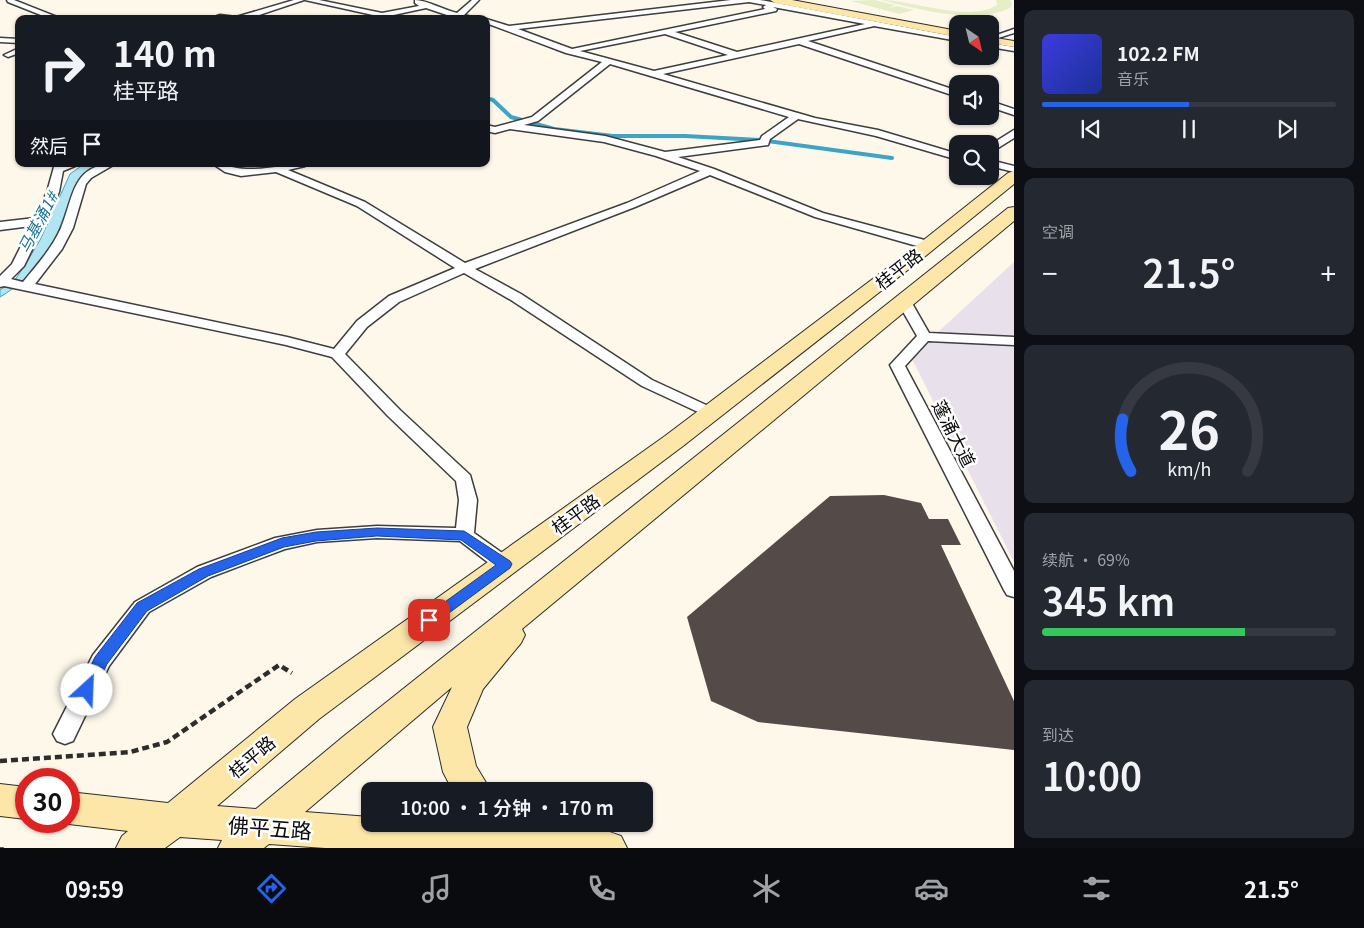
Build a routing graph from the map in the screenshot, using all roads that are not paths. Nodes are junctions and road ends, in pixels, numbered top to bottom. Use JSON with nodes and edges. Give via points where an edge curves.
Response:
{"nodes":[{"id":1,"x":27,"y":0,"type":"edge"},
{"id":2,"x":277,"y":0,"type":"edge"},
{"id":3,"x":301,"y":0,"type":"edge"},
{"id":4,"x":308,"y":0,"type":"edge"},
{"id":5,"x":418,"y":0,"type":"edge"},
{"id":6,"x":476,"y":0,"type":"edge"},
{"id":7,"x":774,"y":0,"type":"edge"},
{"id":8,"x":10,"y":1,"type":"junction"},
{"id":9,"x":743,"y":1,"type":"edge"},
{"id":10,"x":0,"y":2,"type":"edge"},
{"id":11,"x":291,"y":4,"type":"junction"},
{"id":12,"x":797,"y":4,"type":"edge"},
{"id":13,"x":428,"y":6,"type":"junction"},
{"id":14,"x":47,"y":15,"type":"edge"},
{"id":15,"x":251,"y":15,"type":"edge"},
{"id":16,"x":373,"y":15,"type":"edge"},
{"id":17,"x":396,"y":15,"type":"edge"},
{"id":18,"x":453,"y":15,"type":"edge"},
{"id":19,"x":461,"y":15,"type":"edge"},
{"id":20,"x":618,"y":16,"type":"junction"},
{"id":21,"x":490,"y":21,"type":"edge"},
{"id":22,"x":888,"y":21,"type":"junction"},
{"id":23,"x":876,"y":24,"type":"junction"},
{"id":24,"x":1003,"y":24,"type":"road end"},
{"id":25,"x":1014,"y":27,"type":"edge"},
{"id":26,"x":509,"y":28,"type":"junction"},
{"id":27,"x":949,"y":29,"type":"edge"},
{"id":28,"x":665,"y":31,"type":"junction"},
{"id":29,"x":1014,"y":31,"type":"edge"},
{"id":30,"x":949,"y":32,"type":"edge"},
{"id":31,"x":949,"y":37,"type":"edge"},
{"id":32,"x":999,"y":37,"type":"edge"},
{"id":33,"x":0,"y":40,"type":"edge"},
{"id":34,"x":999,"y":40,"type":"edge"},
{"id":35,"x":1014,"y":40,"type":"edge"},
{"id":36,"x":15,"y":41,"type":"edge"},
{"id":37,"x":799,"y":41,"type":"junction"},
{"id":38,"x":999,"y":41,"type":"edge"},
{"id":39,"x":999,"y":43,"type":"edge"},
{"id":40,"x":1014,"y":44,"type":"edge"},
{"id":41,"x":1014,"y":49,"type":"edge"},
{"id":42,"x":569,"y":51,"type":"junction"},
{"id":43,"x":15,"y":52,"type":"edge"},
{"id":44,"x":8,"y":55,"type":"dead end"},
{"id":45,"x":737,"y":55,"type":"junction"},
{"id":46,"x":609,"y":61,"type":"junction"},
{"id":47,"x":655,"y":74,"type":"junction"},
{"id":48,"x":949,"y":91,"type":"edge"},
{"id":49,"x":999,"y":107,"type":"edge"},
{"id":50,"x":1014,"y":112,"type":"edge"},
{"id":51,"x":796,"y":116,"type":"junction"},
{"id":52,"x":510,"y":126,"type":"junction"},
{"id":53,"x":490,"y":129,"type":"edge"},
{"id":54,"x":1014,"y":133,"type":"edge"},
{"id":55,"x":999,"y":144,"type":"edge"},
{"id":56,"x":949,"y":153,"type":"edge"},
{"id":57,"x":663,"y":155,"type":"junction"},
{"id":58,"x":999,"y":165,"type":"edge"},
{"id":59,"x":63,"y":167,"type":"edge"},
{"id":60,"x":104,"y":167,"type":"edge"},
{"id":61,"x":224,"y":167,"type":"edge"},
{"id":62,"x":287,"y":167,"type":"edge"},
{"id":63,"x":277,"y":169,"type":"junction"},
{"id":64,"x":1014,"y":169,"type":"edge"},
{"id":65,"x":710,"y":172,"type":"junction"},
{"id":66,"x":1014,"y":176,"type":"edge"},
{"id":67,"x":1014,"y":212,"type":"edge"},
{"id":68,"x":40,"y":221,"type":"junction"},
{"id":69,"x":0,"y":226,"type":"edge"},
{"id":70,"x":928,"y":245,"type":"junction"},
{"id":71,"x":465,"y":268,"type":"junction"},
{"id":72,"x":9,"y":284,"type":"edge"},
{"id":73,"x":904,"y":301,"type":"junction"},
{"id":74,"x":924,"y":338,"type":"junction"},
{"id":75,"x":1014,"y":341,"type":"edge"},
{"id":76,"x":337,"y":354,"type":"junction"},
{"id":77,"x":711,"y":413,"type":"junction"},
{"id":78,"x":464,"y":535,"type":"junction"},
{"id":79,"x":506,"y":564,"type":"junction"},
{"id":80,"x":1014,"y":590,"type":"edge"},
{"id":81,"x":547,"y":591,"type":"junction"},
{"id":82,"x":66,"y":734,"type":"dead end"},
{"id":83,"x":467,"y":782,"type":"edge"},
{"id":84,"x":0,"y":800,"type":"edge"},
{"id":85,"x":15,"y":802,"type":"edge"},
{"id":86,"x":80,"y":809,"type":"edge"},
{"id":87,"x":174,"y":820,"type":"junction"},
{"id":88,"x":523,"y":832,"type":"edge"},
{"id":89,"x":250,"y":837,"type":"edge"},
{"id":90,"x":135,"y":848,"type":"edge"},
{"id":91,"x":562,"y":848,"type":"edge"},
{"id":92,"x":608,"y":848,"type":"edge"}],
"edges":[{"from":1,"to":8,"type":"street"},
{"from":2,"to":11,"type":"street"},
{"from":3,"to":11,"type":"street"},
{"from":4,"to":16,"type":"street"},
{"from":5,"to":13,"type":"street"},
{"from":6,"to":19,"type":"street"},
{"from":7,"to":12,"type":"main road"},
{"from":8,"to":10,"type":"street"},
{"from":8,"to":14,"type":"street"},
{"from":9,"to":12,"type":"street"},
{"from":9,"to":20,"type":"street"},
{"from":9,"to":28,"type":"street","via":[[772,9]]},
{"from":11,"to":15,"type":"street"},
{"from":12,"to":22,"type":"main road"},
{"from":12,"to":23,"type":"street"},
{"from":12,"to":27,"type":"main road"},
{"from":13,"to":17,"type":"street"},
{"from":13,"to":18,"type":"street"},
{"from":20,"to":26,"type":"street"},
{"from":20,"to":28,"type":"street"},
{"from":21,"to":26,"type":"street"},
{"from":22,"to":23,"type":"street"},
{"from":22,"to":30,"type":"main road"},
{"from":23,"to":31,"type":"street"},
{"from":23,"to":37,"type":"street"},
{"from":24,"to":25,"type":"street"},
{"from":26,"to":42,"type":"street"},
{"from":28,"to":42,"type":"street"},
{"from":28,"to":45,"type":"street"},
{"from":29,"to":32,"type":"street"},
{"from":33,"to":36,"type":"street"},
{"from":34,"to":35,"type":"main road"},
{"from":37,"to":45,"type":"street"},
{"from":37,"to":48,"type":"street"},
{"from":38,"to":40,"type":"main road"},
{"from":39,"to":41,"type":"street"},
{"from":42,"to":46,"type":"street"},
{"from":43,"to":44,"type":"street"},
{"from":45,"to":47,"type":"street"},
{"from":46,"to":47,"type":"street"},
{"from":46,"to":52,"type":"street","via":[[535,119]]},
{"from":47,"to":51,"type":"street"},
{"from":49,"to":50,"type":"street"},
{"from":51,"to":56,"type":"street","via":[[878,133]]},
{"from":51,"to":57,"type":"street","via":[[765,141]]},
{"from":52,"to":53,"type":"street"},
{"from":52,"to":57,"type":"street","via":[[605,139]]},
{"from":54,"to":55,"type":"street"},
{"from":57,"to":65,"type":"street"},
{"from":58,"to":64,"type":"street"},
{"from":59,"to":68,"type":"street","via":[[58,169],[53,192]]},
{"from":60,"to":72,"type":"street","via":[[86,176],[81,184],[67,228],[56,249]]},
{"from":61,"to":63,"type":"street","via":[[232,171]]},
{"from":62,"to":63,"type":"street"},
{"from":63,"to":71,"type":"street","via":[[361,204]]},
{"from":65,"to":70,"type":"street","via":[[819,214]]},
{"from":65,"to":71,"type":"street","via":[[631,206]]},
{"from":66,"to":70,"type":"main road","name":"桂平路"},
{"from":67,"to":73,"type":"main road","name":"桂平路"},
{"from":68,"to":69,"type":"street"},
{"from":68,"to":72,"type":"street"},
{"from":70,"to":77,"type":"main road","name":"桂平路"},
{"from":71,"to":76,"type":"street","via":[[394,299],[362,324]]},
{"from":71,"to":77,"type":"street","via":[[516,297],[634,376]]},
{"from":72,"to":76,"type":"street","via":[[171,316]]},
{"from":73,"to":74,"type":"street"},
{"from":73,"to":81,"type":"main road","name":"桂平路"},
{"from":74,"to":75,"type":"street"},
{"from":74,"to":80,"type":"street","name":"蓬涌大道","via":[[897,366]]},
{"from":76,"to":78,"type":"street","via":[[464,479],[468,500]]},
{"from":77,"to":79,"type":"main road","name":"桂平路"},
{"from":78,"to":79,"type":"street"},
{"from":78,"to":82,"type":"street","via":[[377,532],[316,536],[282,543],[204,572],[142,607],[101,661]]},
{"from":79,"to":87,"type":"main road","name":"桂平路","via":[[308,709]]},
{"from":81,"to":83,"type":"main road","via":[[470,682],[450,728],[460,772]]},
{"from":81,"to":89,"type":"main road","name":"桂平路"},
{"from":84,"to":85,"type":"main road"},
{"from":86,"to":87,"type":"main road","name":"佛平五路"},
{"from":87,"to":89,"type":"main road","name":"佛平五路"},
{"from":87,"to":90,"type":"main road","name":"桂平路"},
{"from":88,"to":92,"type":"main road"},
{"from":89,"to":91,"type":"main road","name":"佛平五路"}]}
